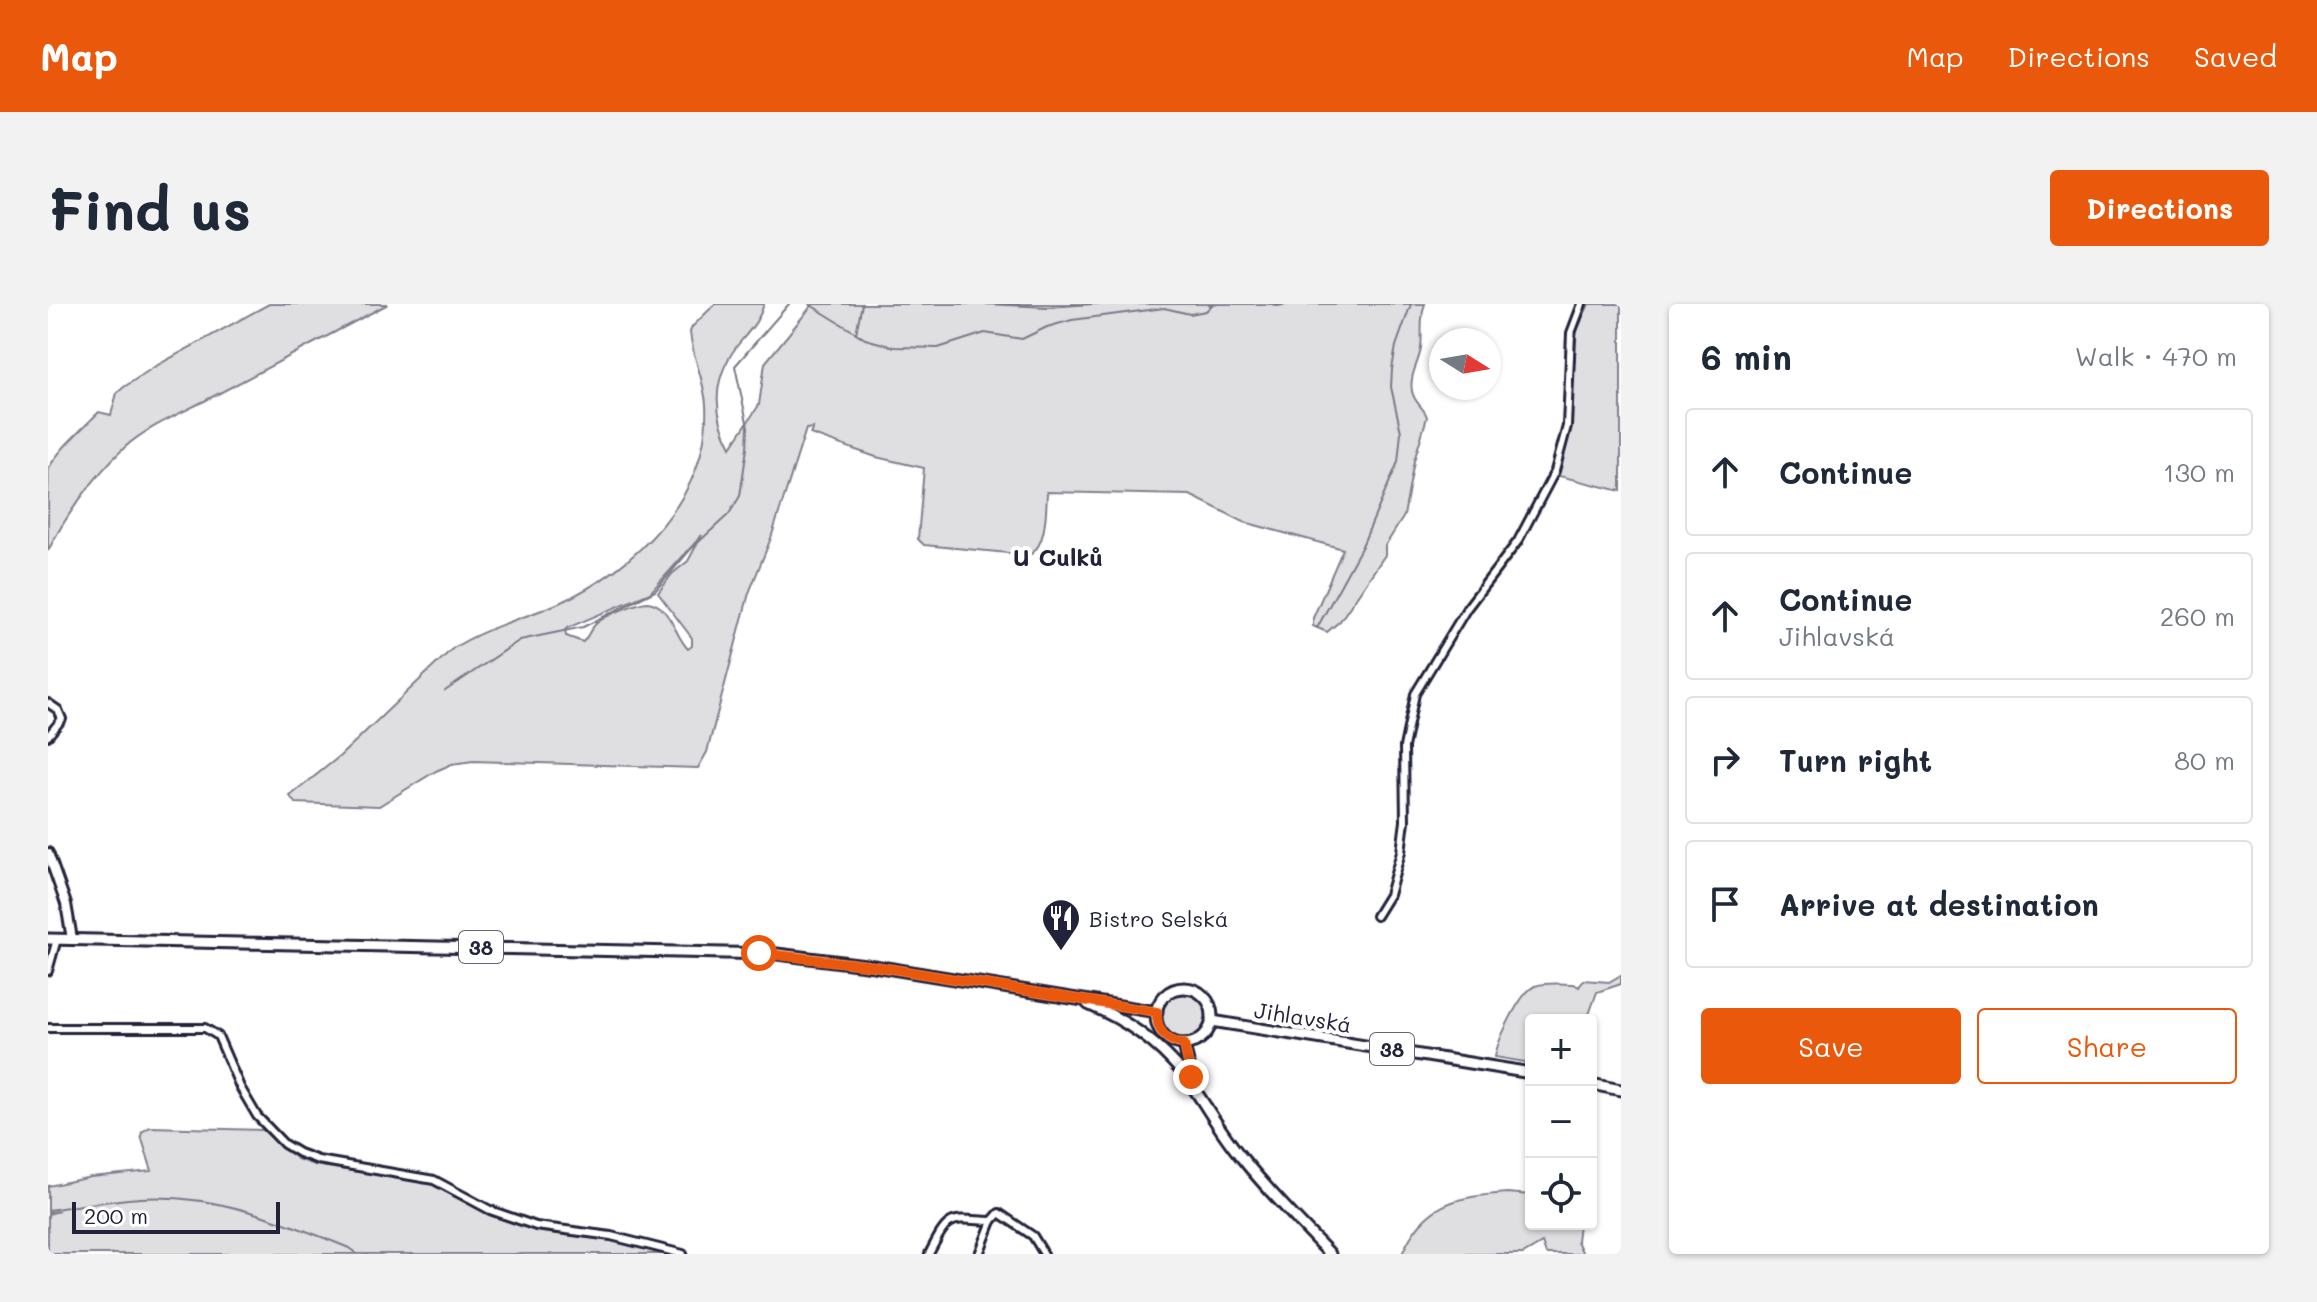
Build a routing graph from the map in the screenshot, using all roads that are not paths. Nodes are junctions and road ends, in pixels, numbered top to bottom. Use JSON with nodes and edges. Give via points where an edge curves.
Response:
{"nodes":[{"id":1,"x":1582,"y":304,"type":"edge"},
{"id":2,"x":48,"y":703,"type":"edge"},
{"id":3,"x":48,"y":736,"type":"edge"},
{"id":4,"x":48,"y":853,"type":"edge"},
{"id":5,"x":1376,"y":916,"type":"dead end"},
{"id":6,"x":52,"y":939,"type":"edge"},
{"id":7,"x":72,"y":939,"type":"junction"},
{"id":8,"x":48,"y":971,"type":"edge"},
{"id":9,"x":1066,"y":997,"type":"junction"},
{"id":10,"x":1157,"y":1012,"type":"junction"},
{"id":11,"x":1212,"y":1021,"type":"junction"},
{"id":12,"x":48,"y":1028,"type":"edge"},
{"id":13,"x":1184,"y":1044,"type":"junction"},
{"id":14,"x":1525,"y":1072,"type":"edge"},
{"id":15,"x":1597,"y":1085,"type":"edge"},
{"id":16,"x":1621,"y":1090,"type":"edge"},
{"id":17,"x":1197,"y":1095,"type":"junction"},
{"id":18,"x":992,"y":1221,"type":"junction"},
{"id":19,"x":683,"y":1254,"type":"edge"},
{"id":20,"x":929,"y":1254,"type":"edge"},
{"id":21,"x":979,"y":1254,"type":"edge"},
{"id":22,"x":1044,"y":1254,"type":"edge"},
{"id":23,"x":1330,"y":1254,"type":"edge"}],
"edges":[{"from":1,"to":5,"type":"street","via":[[1571,333],[1567,426],[1555,471],[1518,541],[1467,608],[1415,694],[1404,747],[1401,852],[1389,895]]},
{"from":2,"to":3,"type":"street","via":[[62,719]]},
{"from":4,"to":7,"type":"street"},
{"from":6,"to":7,"type":"main road","number":"38"},
{"from":6,"to":8,"type":"street"},
{"from":7,"to":9,"type":"main road","number":"38","via":[[740,952],[889,968]]},
{"from":9,"to":10,"type":"main road","number":"38"},
{"from":9,"to":17,"type":"main road","via":[[1134,1028],[1175,1064]]},
{"from":10,"to":11,"type":"main road","via":[[1166,995],[1189,989],[1205,998]]},
{"from":10,"to":13,"type":"main road","via":[[1165,1036]]},
{"from":11,"to":13,"type":"main road","via":[[1202,1038]]},
{"from":11,"to":14,"type":"main road","name":"Jihlavská","number":"38"},
{"from":12,"to":19,"type":"street","via":[[205,1028],[218,1036],[257,1116],[299,1153],[434,1180],[490,1210],[536,1226],[611,1236]]},
{"from":13,"to":17,"type":"main road"},
{"from":15,"to":16,"type":"main road"},
{"from":17,"to":23,"type":"main road","via":[[1243,1159]]},
{"from":18,"to":20,"type":"street","via":[[949,1221]]},
{"from":18,"to":21,"type":"street"},
{"from":18,"to":22,"type":"street","via":[[999,1213],[1022,1227]]}]}
